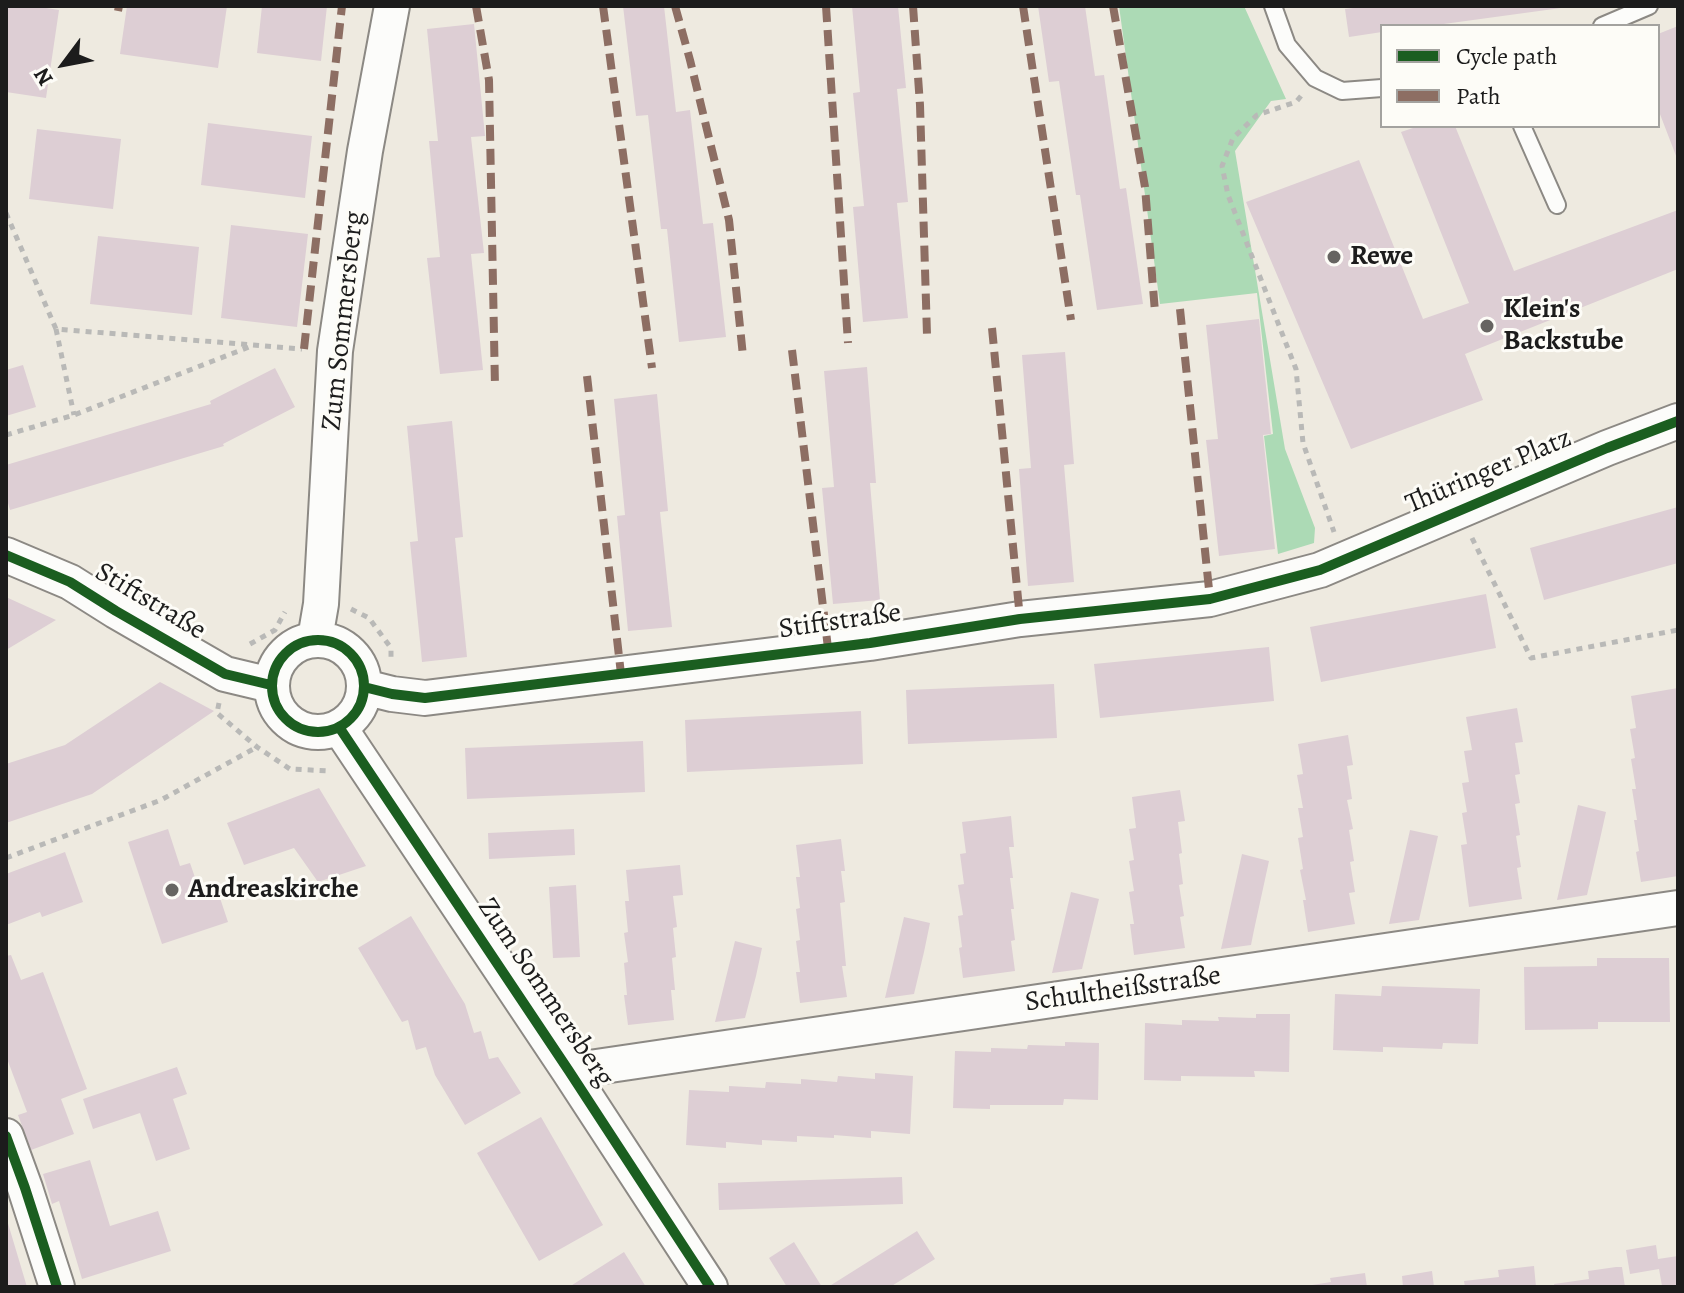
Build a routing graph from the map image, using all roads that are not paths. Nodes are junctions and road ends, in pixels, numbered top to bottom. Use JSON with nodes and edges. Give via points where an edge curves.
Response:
{"nodes":[{"id":1,"x":392,"y":6,"type":"edge"},
{"id":2,"x":1273,"y":6,"type":"edge"},
{"id":3,"x":1649,"y":6,"type":"edge"},
{"id":4,"x":1607,"y":24,"type":"edge"},
{"id":5,"x":1380,"y":88,"type":"edge"},
{"id":6,"x":1523,"y":128,"type":"edge"},
{"id":7,"x":1557,"y":205,"type":"dead end"},
{"id":8,"x":1678,"y":421,"type":"edge"},
{"id":9,"x":6,"y":555,"type":"edge"},
{"id":10,"x":1332,"y":565,"type":"joint"},
{"id":11,"x":315,"y":639,"type":"junction"},
{"id":12,"x":271,"y":685,"type":"junction"},
{"id":13,"x":364,"y":687,"type":"junction"},
{"id":14,"x":339,"y":727,"type":"junction"},
{"id":15,"x":1678,"y":908,"type":"edge"},
{"id":16,"x":569,"y":1071,"type":"junction"},
{"id":17,"x":6,"y":1136,"type":"edge"},
{"id":18,"x":57,"y":1287,"type":"edge"},
{"id":19,"x":710,"y":1287,"type":"edge"}],
"edges":[{"from":1,"to":11,"type":"street","name":"Zum Sommersberg","via":[[335,351]]},
{"from":2,"to":5,"type":"lane","via":[[1287,45],[1315,78],[1342,91]]},
{"from":3,"to":4,"type":"lane"},
{"from":6,"to":7,"type":"lane"},
{"from":8,"to":10,"type":"street","name":"Thüringer Platz"},
{"from":9,"to":12,"type":"street","name":"Stiftstraße","via":[[70,582],[225,674]]},
{"from":10,"to":13,"type":"street","name":"Stiftstraße","via":[[1210,599],[1020,619],[870,643],[425,698]]},
{"from":11,"to":12,"type":"street","via":[[292,647],[279,660]]},
{"from":11,"to":13,"type":"street","via":[[337,644],[354,656]]},
{"from":12,"to":14,"type":"street","via":[[276,704],[303,729],[323,732]]},
{"from":13,"to":14,"type":"street","via":[[361,703]]},
{"from":14,"to":16,"type":"street","name":"Zum Sommersberg"},
{"from":15,"to":16,"type":"street","name":"Schultheißstraße"},
{"from":16,"to":19,"type":"street","name":"Zum Sommersberg"},
{"from":17,"to":18,"type":"street"}]}
